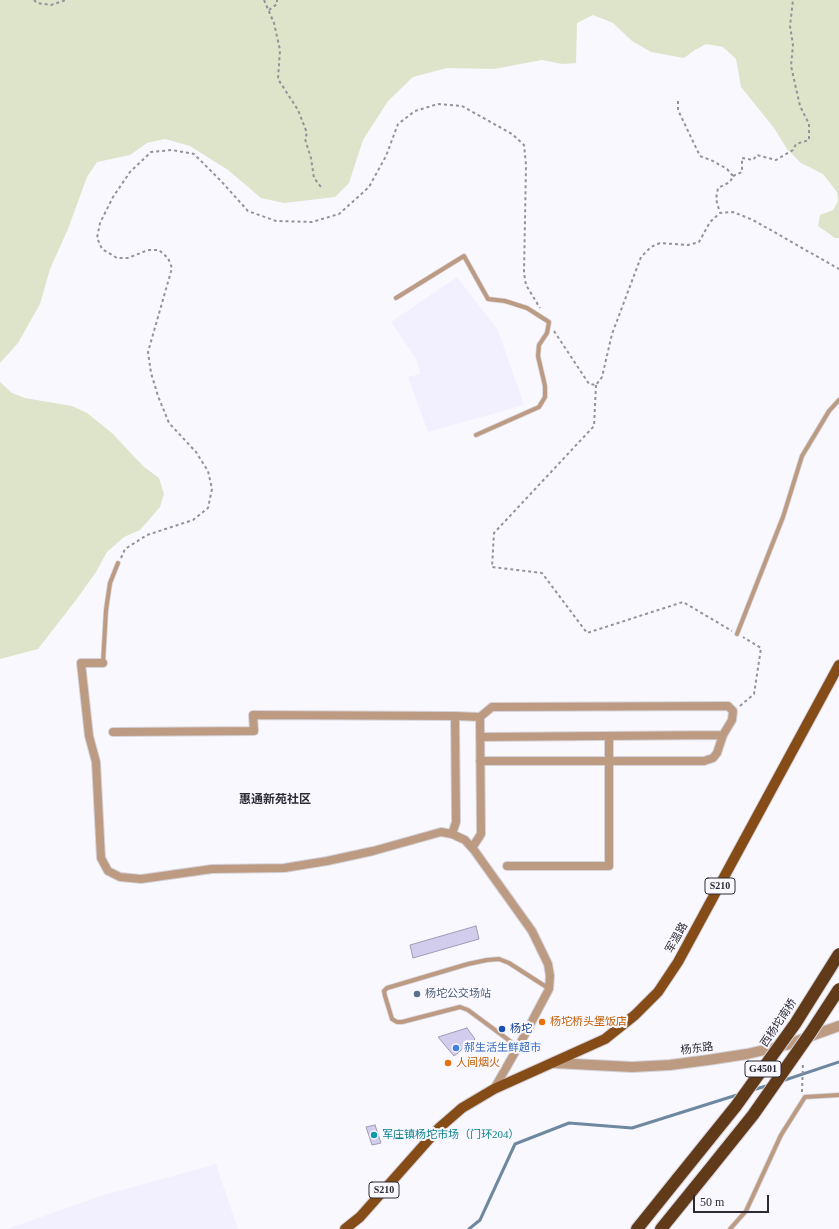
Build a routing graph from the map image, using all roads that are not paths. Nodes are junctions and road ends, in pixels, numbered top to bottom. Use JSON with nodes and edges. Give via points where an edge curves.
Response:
{"nodes":[{"id":1,"x":396,"y":298,"type":"dead end"},
{"id":2,"x":839,"y":400,"type":"edge"},
{"id":3,"x":476,"y":435,"type":"dead end"},
{"id":4,"x":118,"y":563,"type":"road end"},
{"id":5,"x":737,"y":634,"type":"road end"},
{"id":6,"x":103,"y":663,"type":"joint"},
{"id":7,"x":839,"y":665,"type":"edge"},
{"id":8,"x":455,"y":716,"type":"junction"},
{"id":9,"x":480,"y":717,"type":"junction"},
{"id":10,"x":113,"y":732,"type":"dead end"},
{"id":11,"x":723,"y":735,"type":"junction"},
{"id":12,"x":609,"y":736,"type":"junction"},
{"id":13,"x":480,"y":737,"type":"junction"},
{"id":14,"x":480,"y":761,"type":"junction"},
{"id":15,"x":609,"y":761,"type":"junction"},
{"id":16,"x":452,"y":834,"type":"junction"},
{"id":17,"x":472,"y":848,"type":"junction"},
{"id":18,"x":507,"y":866,"type":"dead end"},
{"id":19,"x":839,"y":954,"type":"edge"},
{"id":20,"x":549,"y":989,"type":"junction"},
{"id":21,"x":839,"y":989,"type":"edge"},
{"id":22,"x":839,"y":1026,"type":"edge"},
{"id":23,"x":518,"y":1047,"type":"junction"},
{"id":24,"x":554,"y":1063,"type":"junction"},
{"id":25,"x":494,"y":1089,"type":"junction"},
{"id":26,"x":839,"y":1095,"type":"edge"},
{"id":27,"x":346,"y":1229,"type":"edge"},
{"id":28,"x":637,"y":1229,"type":"edge"},
{"id":29,"x":661,"y":1229,"type":"edge"},
{"id":30,"x":730,"y":1229,"type":"edge"}],
"edges":[{"from":1,"to":3,"type":"lane","via":[[464,256],[488,299],[527,308],[549,322],[547,333],[539,345],[538,356],[546,386],[545,397],[539,407]]},
{"from":2,"to":5,"type":"lane","via":[[829,410],[802,456],[783,517]]},
{"from":4,"to":6,"type":"lane","via":[[110,583]]},
{"from":6,"to":16,"type":"street","via":[[81,663],[89,736],[96,762],[101,858],[108,871],[120,877],[141,879],[212,869],[284,868],[342,858],[441,832]]},
{"from":7,"to":24,"type":"main road","name":"军温路","number":"S210","via":[[678,962],[658,992],[635,1016],[605,1039]]},
{"from":8,"to":9,"type":"street"},
{"from":8,"to":10,"type":"street","via":[[254,715],[254,731]]},
{"from":8,"to":16,"type":"street","via":[[456,822]]},
{"from":9,"to":11,"type":"street","via":[[492,707],[728,706],[733,711],[732,720]]},
{"from":9,"to":13,"type":"street"},
{"from":11,"to":12,"type":"street"},
{"from":11,"to":15,"type":"street","via":[[713,758]]},
{"from":12,"to":13,"type":"street"},
{"from":12,"to":15,"type":"street"},
{"from":13,"to":14,"type":"street"},
{"from":14,"to":15,"type":"street"},
{"from":14,"to":17,"type":"street","via":[[481,834]]},
{"from":15,"to":18,"type":"street","via":[[609,866]]},
{"from":16,"to":17,"type":"street","via":[[465,840]]},
{"from":17,"to":20,"type":"street","via":[[532,932],[548,964]]},
{"from":19,"to":28,"type":"highway","name":"西杨坨南桥","number":"G4501","bridge":true,"via":[[795,1024],[741,1100]]},
{"from":20,"to":23,"type":"street"},
{"from":20,"to":23,"type":"lane","via":[[499,959],[468,964],[384,991],[392,1019],[397,1022],[460,1007]]},
{"from":21,"to":29,"type":"highway","number":"G4501","bridge":true,"via":[[752,1115]]},
{"from":22,"to":24,"type":"street","name":"杨东路","via":[[786,1045],[747,1054],[670,1065],[632,1067]]},
{"from":23,"to":25,"type":"street"},
{"from":24,"to":25,"type":"main road","name":"军温路","number":"S210"},
{"from":25,"to":27,"type":"main road","name":"军温路","number":"S210","via":[[462,1108],[439,1128],[360,1217]]},
{"from":26,"to":30,"type":"lane","via":[[804,1097],[781,1135],[746,1210]]}]}
